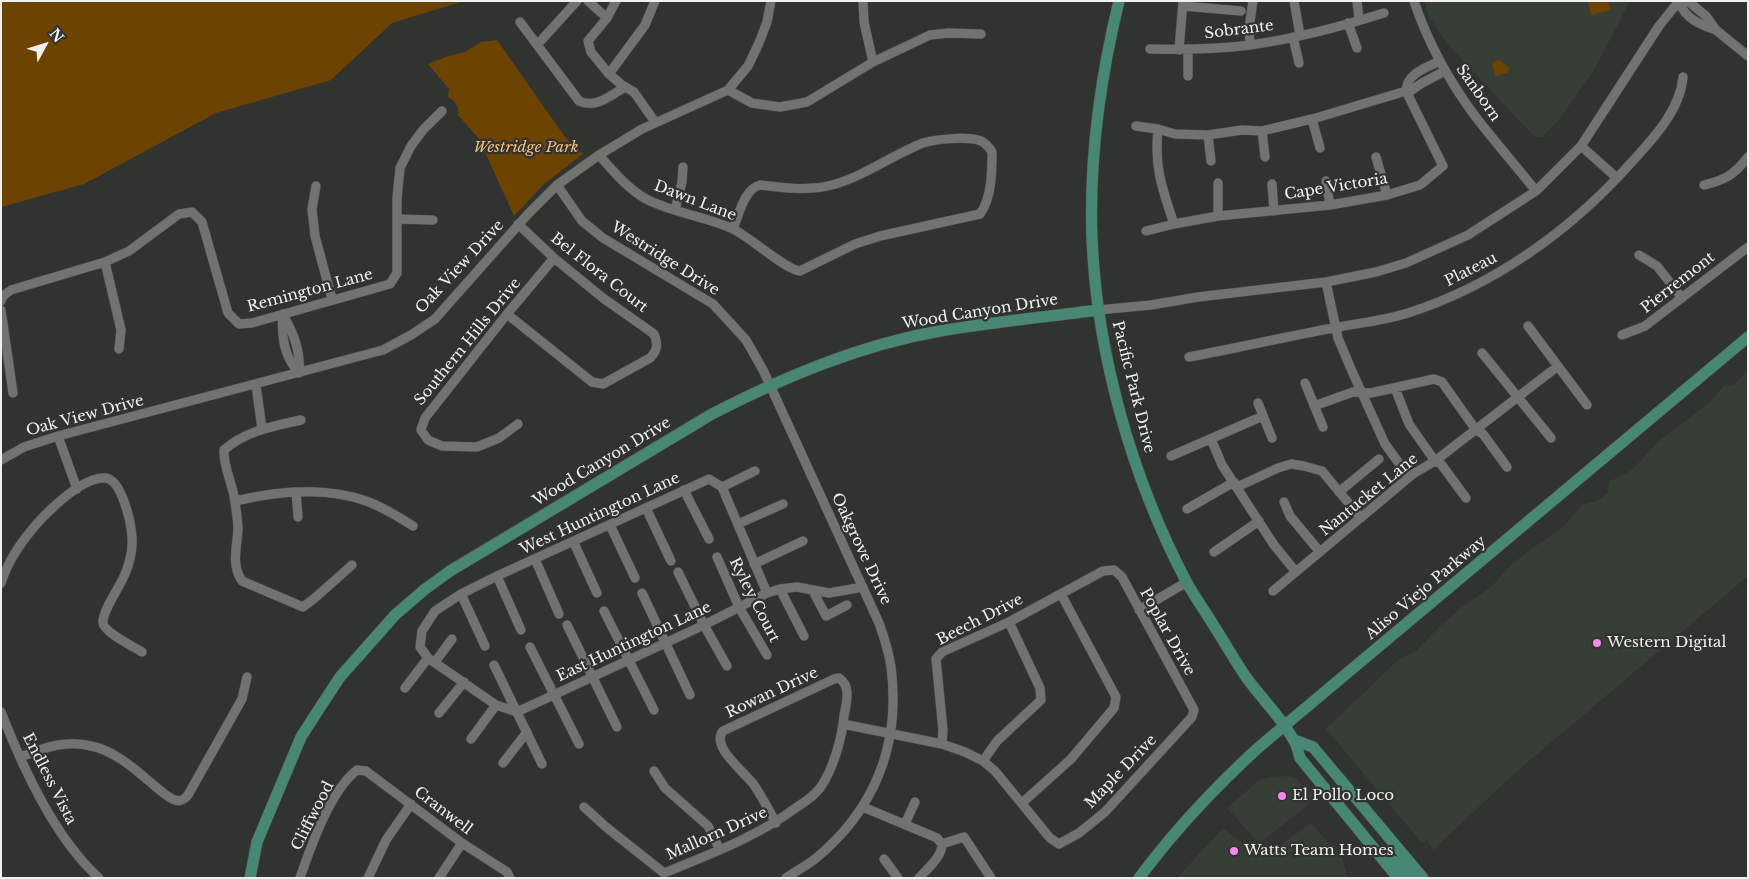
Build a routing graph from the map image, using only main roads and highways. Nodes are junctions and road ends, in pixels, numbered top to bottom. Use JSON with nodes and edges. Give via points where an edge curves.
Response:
{"nodes":[{"id":1,"x":1119,"y":1,"type":"edge"},
{"id":2,"x":1098,"y":310,"type":"junction"},
{"id":3,"x":1748,"y":337,"type":"edge"},
{"id":4,"x":1284,"y":726,"type":"junction"},
{"id":5,"x":1294,"y":740,"type":"junction"},
{"id":6,"x":1383,"y":860,"type":"junction"},
{"id":7,"x":250,"y":878,"type":"edge"},
{"id":8,"x":1139,"y":878,"type":"edge"},
{"id":9,"x":1398,"y":878,"type":"edge"},
{"id":10,"x":1412,"y":878,"type":"edge"},
{"id":11,"x":1423,"y":878,"type":"edge"}],
"edges":[{"from":1,"to":2,"type":"main road","name":"Pacific Park Drive","via":[[1101,88],[1094,154],[1092,238]]},
{"from":2,"to":4,"type":"main road","name":"Pacific Park Drive","via":[[1118,404],[1163,533],[1187,582],[1246,676]]},
{"from":2,"to":7,"type":"main road","name":"Wood Canyon Drive","via":[[939,331],[856,352],[816,366],[712,414],[450,571],[395,615],[340,677],[302,737],[257,842]]},
{"from":3,"to":4,"type":"main road","name":"Aliso Viejo Parkway"},
{"from":4,"to":5,"type":"main road","name":"Pacific Park Drive"},
{"from":4,"to":8,"type":"main road","name":"Aliso Viejo Parkway","via":[[1217,786]]},
{"from":5,"to":6,"type":"main road","name":"Pacific Park Drive","via":[[1300,758]]},
{"from":5,"to":11,"type":"main road","name":"Pacific Park Drive","via":[[1313,747]]},
{"from":6,"to":9,"type":"main road","name":"Pacific Park Drive"},
{"from":6,"to":10,"type":"main road","via":[[1396,862]]}]}
